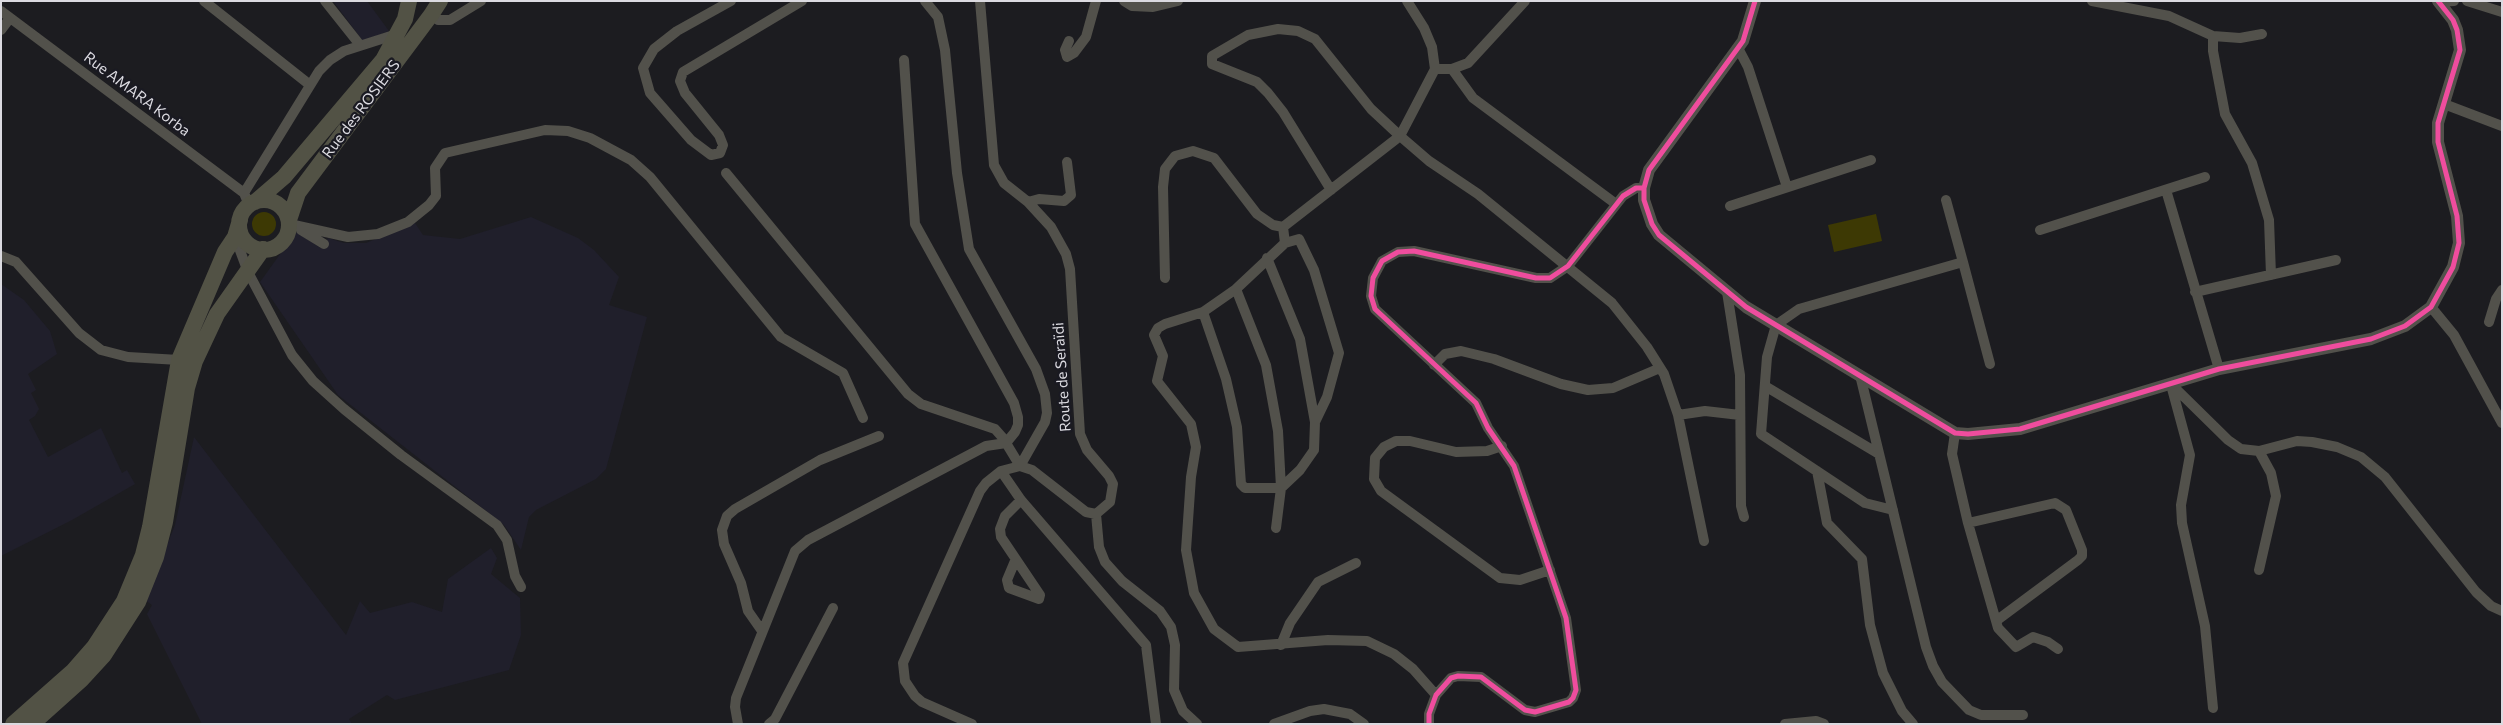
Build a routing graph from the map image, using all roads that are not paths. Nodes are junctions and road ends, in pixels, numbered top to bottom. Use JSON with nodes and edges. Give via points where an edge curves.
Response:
{"nodes":[{"id":1,"x":204,"y":1,"type":"edge"},
{"id":2,"x":325,"y":1,"type":"edge"},
{"id":3,"x":409,"y":1,"type":"edge"},
{"id":4,"x":481,"y":1,"type":"edge"},
{"id":5,"x":731,"y":1,"type":"edge"},
{"id":6,"x":802,"y":1,"type":"edge"},
{"id":7,"x":925,"y":1,"type":"edge"},
{"id":8,"x":980,"y":1,"type":"edge"},
{"id":9,"x":1096,"y":1,"type":"edge"},
{"id":10,"x":1124,"y":1,"type":"edge"},
{"id":11,"x":1178,"y":1,"type":"edge"},
{"id":12,"x":1407,"y":1,"type":"edge"},
{"id":13,"x":1525,"y":1,"type":"edge"},
{"id":14,"x":1755,"y":1,"type":"edge"},
{"id":15,"x":2092,"y":1,"type":"edge"},
{"id":16,"x":2147,"y":1,"type":"edge"},
{"id":17,"x":2454,"y":1,"type":"edge"},
{"id":18,"x":2467,"y":1,"type":"edge"},
{"id":19,"x":2439,"y":2,"type":"edge"},
{"id":20,"x":436,"y":8,"type":"edge"},
{"id":21,"x":1,"y":11,"type":"edge"},
{"id":22,"x":2148,"y":12,"type":"junction"},
{"id":23,"x":2502,"y":12,"type":"edge"},
{"id":24,"x":10,"y":18,"type":"junction"},
{"id":25,"x":1,"y":30,"type":"edge"},
{"id":26,"x":397,"y":34,"type":"junction"},
{"id":27,"x":2262,"y":34,"type":"dead end"},
{"id":28,"x":2213,"y":36,"type":"junction"},
{"id":29,"x":1069,"y":41,"type":"dead end"},
{"id":30,"x":360,"y":45,"type":"junction"},
{"id":31,"x":1738,"y":48,"type":"junction"},
{"id":32,"x":904,"y":60,"type":"dead end"},
{"id":33,"x":1435,"y":69,"type":"junction"},
{"id":34,"x":1452,"y":69,"type":"junction"},
{"id":35,"x":310,"y":86,"type":"junction"},
{"id":36,"x":2444,"y":104,"type":"junction"},
{"id":37,"x":2502,"y":126,"type":"edge"},
{"id":38,"x":1400,"y":136,"type":"junction"},
{"id":39,"x":1871,"y":160,"type":"dead end"},
{"id":40,"x":1067,"y":162,"type":"dead end"},
{"id":41,"x":726,"y":172,"type":"dead end"},
{"id":42,"x":2205,"y":177,"type":"dead end"},
{"id":43,"x":1787,"y":187,"type":"junction"},
{"id":44,"x":1644,"y":188,"type":"junction"},
{"id":45,"x":1331,"y":190,"type":"junction"},
{"id":46,"x":2166,"y":190,"type":"junction"},
{"id":47,"x":249,"y":200,"type":"junction"},
{"id":48,"x":1946,"y":200,"type":"dead end"},
{"id":49,"x":1028,"y":202,"type":"junction"},
{"id":50,"x":1616,"y":204,"type":"junction"},
{"id":51,"x":1730,"y":206,"type":"dead end"},
{"id":52,"x":240,"y":220,"type":"junction"},
{"id":53,"x":291,"y":223,"type":"junction"},
{"id":54,"x":1283,"y":227,"type":"junction"},
{"id":55,"x":2040,"y":230,"type":"dead end"},
{"id":56,"x":234,"y":237,"type":"junction"},
{"id":57,"x":1285,"y":243,"type":"junction"},
{"id":58,"x":324,"y":244,"type":"dead end"},
{"id":59,"x":263,"y":249,"type":"junction"},
{"id":60,"x":1,"y":256,"type":"edge"},
{"id":61,"x":1267,"y":258,"type":"junction"},
{"id":62,"x":2336,"y":260,"type":"dead end"},
{"id":63,"x":1963,"y":262,"type":"junction"},
{"id":64,"x":1568,"y":266,"type":"junction"},
{"id":65,"x":248,"y":272,"type":"junction"},
{"id":66,"x":2271,"y":275,"type":"junction"},
{"id":67,"x":1165,"y":278,"type":"dead end"},
{"id":68,"x":1236,"y":289,"type":"junction"},
{"id":69,"x":2502,"y":290,"type":"edge"},
{"id":70,"x":1726,"y":292,"type":"junction"},
{"id":71,"x":2196,"y":292,"type":"junction"},
{"id":72,"x":2431,"y":307,"type":"junction"},
{"id":73,"x":1203,"y":312,"type":"junction"},
{"id":74,"x":2489,"y":322,"type":"dead end"},
{"id":75,"x":1776,"y":325,"type":"junction"},
{"id":76,"x":179,"y":360,"type":"junction"},
{"id":77,"x":1434,"y":364,"type":"junction"},
{"id":78,"x":1990,"y":364,"type":"dead end"},
{"id":79,"x":1660,"y":368,"type":"junction"},
{"id":80,"x":2219,"y":369,"type":"junction"},
{"id":81,"x":1860,"y":375,"type":"junction"},
{"id":82,"x":2171,"y":384,"type":"junction"},
{"id":83,"x":1765,"y":386,"type":"junction"},
{"id":84,"x":1678,"y":415,"type":"junction"},
{"id":85,"x":1740,"y":415,"type":"junction"},
{"id":86,"x":863,"y":418,"type":"dead end"},
{"id":87,"x":1315,"y":422,"type":"junction"},
{"id":88,"x":2502,"y":423,"type":"edge"},
{"id":89,"x":1955,"y":433,"type":"junction"},
{"id":90,"x":879,"y":436,"type":"dead end"},
{"id":91,"x":1006,"y":444,"type":"junction"},
{"id":92,"x":1502,"y":446,"type":"junction"},
{"id":93,"x":2259,"y":451,"type":"junction"},
{"id":94,"x":1880,"y":454,"type":"junction"},
{"id":95,"x":1020,"y":466,"type":"junction"},
{"id":96,"x":1001,"y":471,"type":"junction"},
{"id":97,"x":1817,"y":471,"type":"junction"},
{"id":98,"x":1281,"y":488,"type":"junction"},
{"id":99,"x":1021,"y":500,"type":"junction"},
{"id":100,"x":1893,"y":510,"type":"junction"},
{"id":101,"x":1096,"y":514,"type":"junction"},
{"id":102,"x":1744,"y":517,"type":"dead end"},
{"id":103,"x":1968,"y":523,"type":"junction"},
{"id":104,"x":1276,"y":528,"type":"dead end"},
{"id":105,"x":1704,"y":541,"type":"dead end"},
{"id":106,"x":1015,"y":561,"type":"dead end"},
{"id":107,"x":1356,"y":563,"type":"dead end"},
{"id":108,"x":1550,"y":570,"type":"junction"},
{"id":109,"x":2259,"y":570,"type":"dead end"},
{"id":110,"x":521,"y":587,"type":"dead end"},
{"id":111,"x":833,"y":608,"type":"dead end"},
{"id":112,"x":2502,"y":611,"type":"edge"},
{"id":113,"x":1996,"y":621,"type":"junction"},
{"id":114,"x":762,"y":631,"type":"junction"},
{"id":115,"x":1281,"y":645,"type":"junction"},
{"id":116,"x":2058,"y":650,"type":"dead end"},
{"id":117,"x":1436,"y":695,"type":"junction"},
{"id":118,"x":2212,"y":708,"type":"dead end"},
{"id":119,"x":2023,"y":715,"type":"dead end"},
{"id":120,"x":13,"y":724,"type":"edge"},
{"id":121,"x":32,"y":724,"type":"edge"},
{"id":122,"x":738,"y":724,"type":"edge"},
{"id":123,"x":770,"y":724,"type":"edge"},
{"id":124,"x":972,"y":724,"type":"edge"},
{"id":125,"x":1156,"y":724,"type":"edge"},
{"id":126,"x":1197,"y":724,"type":"edge"},
{"id":127,"x":1274,"y":724,"type":"edge"},
{"id":128,"x":1364,"y":724,"type":"edge"},
{"id":129,"x":1429,"y":724,"type":"edge"},
{"id":130,"x":1785,"y":724,"type":"edge"},
{"id":131,"x":1824,"y":724,"type":"edge"},
{"id":132,"x":1913,"y":724,"type":"edge"}],
"edges":[{"from":1,"to":35,"type":"street"},
{"from":2,"to":30,"type":"street"},
{"from":3,"to":26,"type":"main road"},
{"from":4,"to":20,"type":"street","via":[[450,20],[438,20]]},
{"from":5,"to":6,"type":"street","via":[[654,49],[643,68],[650,93],[691,140],[711,155],[720,153],[723,145],[719,135],[685,93],[680,81],[683,72]]},
{"from":7,"to":95,"type":"street","via":[[938,17],[945,50],[957,173],[969,249],[1036,369],[1045,394],[1045,422]]},
{"from":8,"to":49,"type":"street","name":"Route de Seraïdi","via":[[994,165],[1004,183]]},
{"from":9,"to":29,"type":"street","via":[[1086,37],[1067,57],[1065,50]]},
{"from":10,"to":11,"type":"street","via":[[1132,6],[1153,7]]},
{"from":12,"to":33,"type":"street","via":[[1432,47]]},
{"from":13,"to":34,"type":"street","via":[[1468,63]]},
{"from":14,"to":31,"type":"street","via":[[1746,34]]},
{"from":15,"to":22,"type":"street"},
{"from":16,"to":22,"type":"street"},
{"from":17,"to":19,"type":"street"},
{"from":18,"to":23,"type":"street"},
{"from":19,"to":36,"type":"street","via":[[2457,30],[2460,50]]},
{"from":20,"to":53,"type":"main road","name":"Rue des ROSIERS","via":[[298,193]]},
{"from":21,"to":24,"type":"street","name":"Rue AMARA Korba"},
{"from":22,"to":28,"type":"street","via":[[2169,16]]},
{"from":24,"to":25,"type":"street"},
{"from":24,"to":47,"type":"street","name":"Rue AMARA Korba"},
{"from":26,"to":30,"type":"street"},
{"from":26,"to":47,"type":"main road","via":[[383,60],[284,177]]},
{"from":27,"to":28,"type":"street","via":[[2240,38]]},
{"from":28,"to":66,"type":"street","via":[[2225,114],[2252,163],[2269,220]]},
{"from":30,"to":35,"type":"street","via":[[330,60]]},
{"from":31,"to":43,"type":"street","via":[[1748,67]]},
{"from":31,"to":44,"type":"street","via":[[1654,161]]},
{"from":32,"to":91,"type":"street","via":[[915,224],[1017,410],[1018,425]]},
{"from":33,"to":34,"type":"street"},
{"from":33,"to":38,"type":"street"},
{"from":34,"to":50,"type":"street","via":[[1473,98]]},
{"from":35,"to":47,"type":"street"},
{"from":36,"to":37,"type":"street"},
{"from":36,"to":72,"type":"street","via":[[2438,123],[2438,142],[2457,216],[2459,243],[2453,267]]},
{"from":38,"to":45,"type":"street"},
{"from":38,"to":45,"type":"street","via":[[1371,109],[1315,39],[1298,31],[1278,29],[1248,35],[1212,56],[1212,64],[1257,82],[1268,93],[1284,112]]},
{"from":38,"to":64,"type":"street"},
{"from":39,"to":43,"type":"street"},
{"from":40,"to":49,"type":"street","via":[[1071,195],[1064,201],[1039,198]]},
{"from":41,"to":91,"type":"street","via":[[908,394],[922,404],[989,426],[1000,433]]},
{"from":42,"to":46,"type":"street"},
{"from":43,"to":51,"type":"street"},
{"from":44,"to":50,"type":"street","via":[[1629,192]]},
{"from":44,"to":70,"type":"street","via":[[1647,212],[1659,235]]},
{"from":45,"to":54,"type":"street"},
{"from":46,"to":55,"type":"street"},
{"from":46,"to":71,"type":"street"},
{"from":47,"to":52,"type":"main road"},
{"from":47,"to":53,"type":"main road","via":[[276,203]]},
{"from":48,"to":63,"type":"street"},
{"from":49,"to":101,"type":"street","name":"Route de Seraïdi","via":[[1060,240],[1070,269],[1080,434],[1087,450],[1113,484],[1110,502]]},
{"from":50,"to":64,"type":"street"},
{"from":52,"to":56,"type":"main road"},
{"from":52,"to":59,"type":"main road","via":[[240,228],[248,243]]},
{"from":53,"to":58,"type":"street"},
{"from":53,"to":59,"type":"main road","via":[[279,245]]},
{"from":53,"to":86,"type":"street","via":[[348,237],[378,234],[408,222],[430,205],[436,196],[435,168],[445,152],[545,130],[568,131],[590,138],[631,160],[650,177],[781,337],[843,373]]},
{"from":54,"to":57,"type":"street"},
{"from":54,"to":67,"type":"street","via":[[1272,225],[1257,214],[1214,158],[1193,151],[1175,156],[1165,169]]},
{"from":56,"to":65,"type":"street"},
{"from":56,"to":76,"type":"main road"},
{"from":57,"to":61,"type":"street"},
{"from":57,"to":87,"type":"street","via":[[1299,239],[1314,270],[1339,353],[1327,397]]},
{"from":59,"to":65,"type":"main road"},
{"from":60,"to":76,"type":"street","via":[[16,262],[79,333],[101,350],[128,357]]},
{"from":61,"to":68,"type":"street"},
{"from":61,"to":87,"type":"street","via":[[1300,339]]},
{"from":62,"to":66,"type":"street"},
{"from":63,"to":75,"type":"street","via":[[1799,309]]},
{"from":63,"to":78,"type":"street"},
{"from":64,"to":77,"type":"street","via":[[1557,275],[1543,278],[1414,251],[1398,252],[1382,261],[1373,278],[1371,296],[1375,309]]},
{"from":64,"to":79,"type":"street","via":[[1612,303],[1647,346]]},
{"from":65,"to":110,"type":"street","via":[[292,356],[313,381],[401,455],[503,532]]},
{"from":65,"to":121,"type":"main road","via":[[217,314],[195,361],[187,388],[166,522],[138,602],[104,655]]},
{"from":66,"to":71,"type":"street"},
{"from":68,"to":73,"type":"street"},
{"from":68,"to":98,"type":"street","via":[[1266,365],[1278,432]]},
{"from":69,"to":74,"type":"street"},
{"from":70,"to":75,"type":"street"},
{"from":70,"to":85,"type":"street","via":[[1740,375]]},
{"from":71,"to":80,"type":"street"},
{"from":72,"to":80,"type":"street","via":[[2405,326],[2371,339]]},
{"from":72,"to":88,"type":"street","via":[[2454,335]]},
{"from":73,"to":98,"type":"street","via":[[1233,408],[1241,484],[1246,488]]},
{"from":73,"to":115,"type":"street","via":[[1165,324],[1154,335],[1162,356],[1157,381],[1191,424],[1196,448],[1186,550],[1194,593],[1214,629],[1238,647]]},
{"from":75,"to":81,"type":"street"},
{"from":75,"to":83,"type":"street","via":[[1767,357]]},
{"from":76,"to":120,"type":"main road","via":[[150,527],[124,600],[94,647],[73,671]]},
{"from":77,"to":79,"type":"street","via":[[1445,354],[1461,351],[1588,390],[1613,388]]},
{"from":77,"to":92,"type":"street","via":[[1476,403],[1488,428]]},
{"from":79,"to":84,"type":"street"},
{"from":80,"to":82,"type":"street"},
{"from":81,"to":89,"type":"street"},
{"from":81,"to":94,"type":"street"},
{"from":82,"to":89,"type":"street","via":[[2020,429]]},
{"from":82,"to":93,"type":"street","via":[[2228,440],[2240,449]]},
{"from":82,"to":118,"type":"street","via":[[2190,455],[2181,505],[2182,523],[2205,626]]},
{"from":83,"to":94,"type":"street"},
{"from":83,"to":97,"type":"street","via":[[1761,434]]},
{"from":84,"to":85,"type":"street","via":[[1705,411]]},
{"from":84,"to":105,"type":"street"},
{"from":85,"to":102,"type":"street","via":[[1741,506]]},
{"from":87,"to":98,"type":"street","via":[[1314,450],[1300,470]]},
{"from":89,"to":103,"type":"street","via":[[1952,454]]},
{"from":90,"to":114,"type":"street","via":[[820,460],[727,516],[722,530],[724,544],[741,583],[748,611]]},
{"from":91,"to":95,"type":"street"},
{"from":91,"to":114,"type":"street","via":[[986,446],[808,540],[795,551]]},
{"from":92,"to":108,"type":"street","via":[[1514,466]]},
{"from":92,"to":108,"type":"street","via":[[1487,451],[1456,452],[1410,441],[1396,441],[1384,447],[1375,458],[1374,479],[1382,491],[1500,578],[1520,580]]},
{"from":93,"to":109,"type":"street","via":[[2272,473],[2276,496]]},
{"from":93,"to":112,"type":"street","via":[[2297,441],[2337,447],[2361,457],[2385,476],[2476,592]]},
{"from":94,"to":100,"type":"street"},
{"from":95,"to":96,"type":"street"},
{"from":95,"to":101,"type":"street","via":[[1032,470],[1086,512]]},
{"from":96,"to":99,"type":"street"},
{"from":96,"to":124,"type":"street","via":[[980,491],[903,663],[905,681],[915,696]]},
{"from":97,"to":100,"type":"street","via":[[1864,503]]},
{"from":97,"to":132,"type":"street","via":[[1827,523],[1862,559],[1870,625],[1883,673],[1902,711]]},
{"from":98,"to":104,"type":"street"},
{"from":99,"to":106,"type":"street","via":[[1005,516],[1000,528],[1001,537]]},
{"from":99,"to":125,"type":"street","via":[[1146,645]]},
{"from":100,"to":119,"type":"street","via":[[1926,647],[1942,682],[1964,706],[1980,715]]},
{"from":101,"to":126,"type":"street","via":[[1099,547],[1105,562],[1122,581],[1160,611],[1171,627],[1175,645],[1174,690],[1183,711]]},
{"from":103,"to":113,"type":"street"},
{"from":103,"to":113,"type":"street","via":[[2055,503],[2066,510],[2082,550],[2078,560]]},
{"from":107,"to":115,"type":"street","via":[[1318,582],[1290,623]]},
{"from":108,"to":117,"type":"street","via":[[1566,618],[1576,690],[1574,698],[1540,712],[1530,712],[1487,680],[1466,675],[1451,678]]},
{"from":111,"to":123,"type":"street"},
{"from":113,"to":116,"type":"street","via":[[1998,628],[2016,646],[2033,637]]},
{"from":114,"to":122,"type":"street","via":[[736,698]]},
{"from":115,"to":117,"type":"street","via":[[1328,640],[1366,641],[1394,654],[1413,669]]},
{"from":117,"to":129,"type":"street"},
{"from":127,"to":128,"type":"street","via":[[1324,708],[1350,714]]},
{"from":130,"to":131,"type":"street","via":[[1816,721]]}]}
